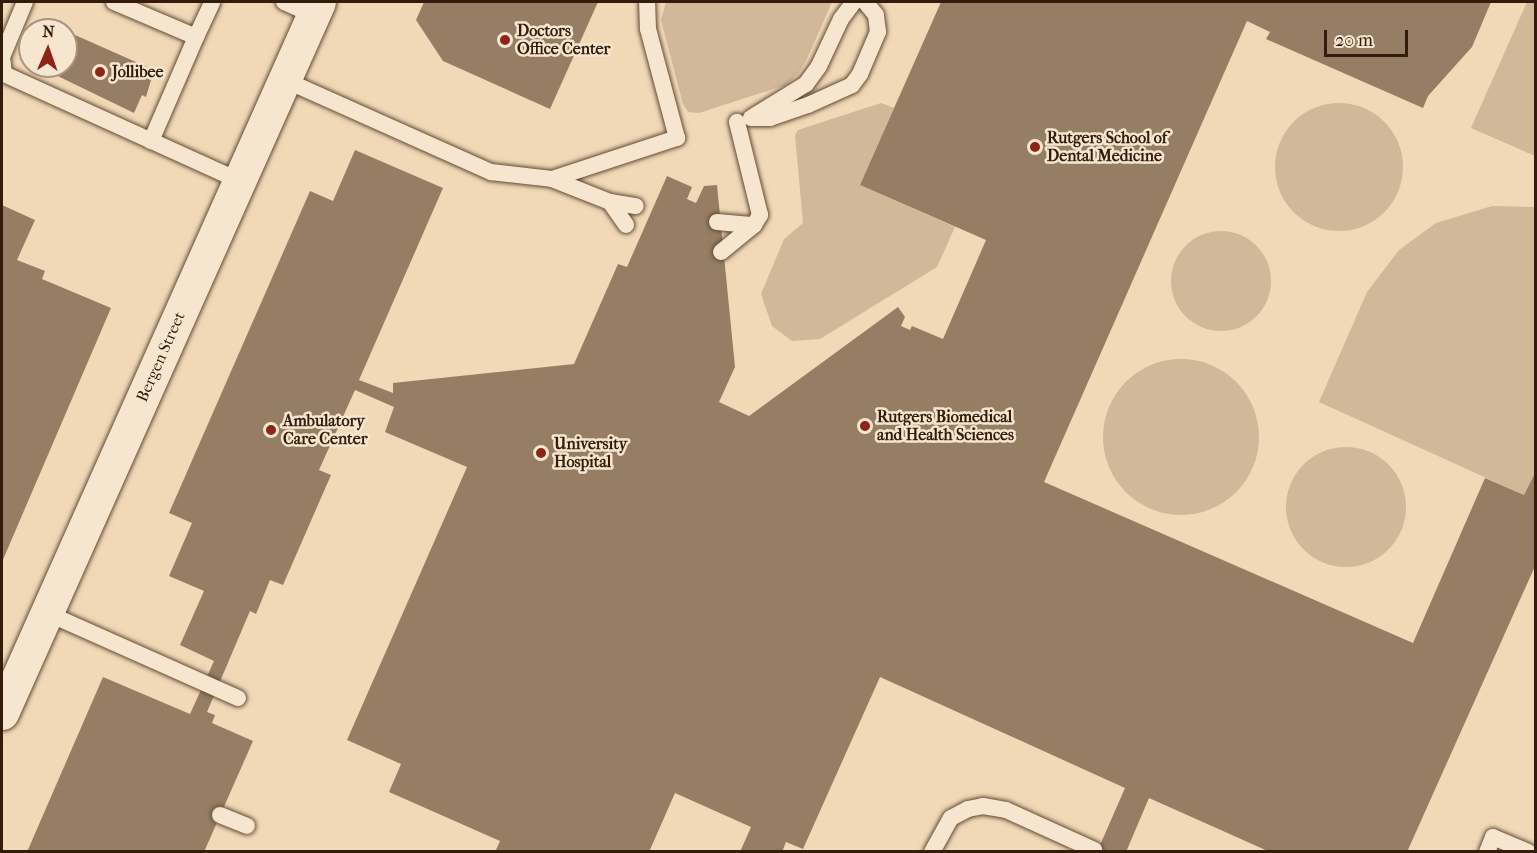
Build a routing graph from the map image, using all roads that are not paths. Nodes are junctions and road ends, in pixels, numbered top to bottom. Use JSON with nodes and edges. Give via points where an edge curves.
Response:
{"nodes":[{"id":1,"x":25,"y":2,"type":"edge"},
{"id":2,"x":114,"y":2,"type":"edge"},
{"id":3,"x":212,"y":2,"type":"edge"},
{"id":4,"x":284,"y":2,"type":"edge"},
{"id":5,"x":647,"y":2,"type":"edge"},
{"id":6,"x":854,"y":2,"type":"edge"},
{"id":7,"x":865,"y":2,"type":"edge"},
{"id":8,"x":316,"y":8,"type":"edge"},
{"id":9,"x":196,"y":38,"type":"junction"},
{"id":10,"x":285,"y":80,"type":"junction"},
{"id":11,"x":744,"y":120,"type":"junction"},
{"id":12,"x":151,"y":141,"type":"junction"},
{"id":13,"x":552,"y":179,"type":"junction"},
{"id":14,"x":240,"y":181,"type":"junction"},
{"id":15,"x":610,"y":202,"type":"junction"},
{"id":16,"x":636,"y":206,"type":"dead end"},
{"id":17,"x":717,"y":222,"type":"dead end"},
{"id":18,"x":626,"y":225,"type":"dead end"},
{"id":19,"x":754,"y":225,"type":"junction"},
{"id":20,"x":721,"y":252,"type":"dead end"},
{"id":21,"x":47,"y":613,"type":"junction"},
{"id":22,"x":10,"y":670,"type":"edge"},
{"id":23,"x":238,"y":698,"type":"dead end"},
{"id":24,"x":2,"y":712,"type":"edge"},
{"id":25,"x":220,"y":815,"type":"dead end"},
{"id":26,"x":247,"y":826,"type":"dead end"},
{"id":27,"x":1094,"y":850,"type":"dead end"},
{"id":28,"x":932,"y":852,"type":"edge"},
{"id":29,"x":1487,"y":852,"type":"edge"},
{"id":30,"x":1528,"y":852,"type":"edge"}],
"edges":[{"from":1,"to":12,"type":"lane","via":[[2,57],[4,74]]},
{"from":2,"to":9,"type":"lane"},
{"from":3,"to":9,"type":"lane"},
{"from":4,"to":8,"type":"lane"},
{"from":5,"to":13,"type":"lane","via":[[648,29],[676,138]]},
{"from":6,"to":11,"type":"lane","via":[[806,84]]},
{"from":7,"to":11,"type":"lane","via":[[876,15],[878,32],[852,85],[770,118]]},
{"from":8,"to":10,"type":"main road","name":"Bergen Street"},
{"from":9,"to":12,"type":"lane"},
{"from":10,"to":13,"type":"lane","via":[[491,172]]},
{"from":10,"to":14,"type":"main road","name":"Bergen Street"},
{"from":11,"to":19,"type":"lane","via":[[760,215]]},
{"from":12,"to":14,"type":"lane"},
{"from":13,"to":15,"type":"lane"},
{"from":14,"to":21,"type":"main road","name":"Bergen Street"},
{"from":15,"to":16,"type":"lane"},
{"from":15,"to":18,"type":"lane"},
{"from":17,"to":19,"type":"lane"},
{"from":19,"to":20,"type":"lane"},
{"from":21,"to":22,"type":"main road","name":"Bergen Street"},
{"from":21,"to":23,"type":"lane"},
{"from":22,"to":24,"type":"main road","name":"Bergen Street"},
{"from":25,"to":26,"type":"lane"},
{"from":27,"to":28,"type":"lane","via":[[1006,810],[983,806],[968,808],[951,818]]},
{"from":29,"to":30,"type":"lane","via":[[1493,837]]}]}
